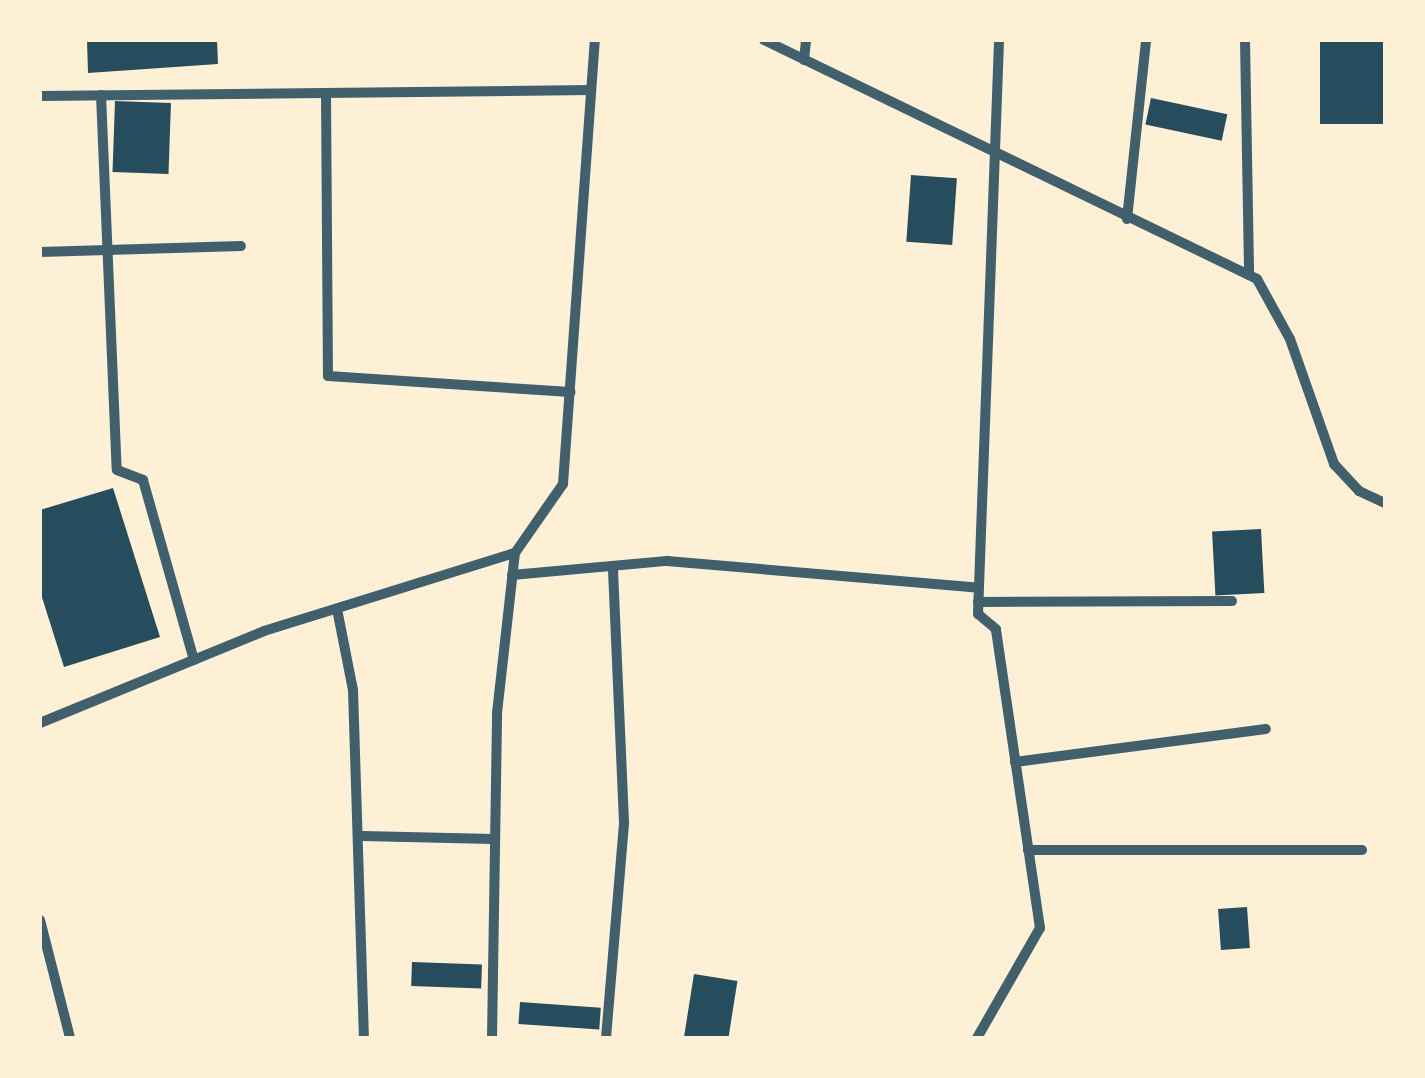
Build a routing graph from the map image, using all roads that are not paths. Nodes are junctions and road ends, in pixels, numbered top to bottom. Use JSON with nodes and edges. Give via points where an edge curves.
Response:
{"nodes":[{"id":1,"x":595,"y":40,"type":"edge"},
{"id":2,"x":764,"y":40,"type":"edge"},
{"id":3,"x":806,"y":40,"type":"edge"},
{"id":4,"x":999,"y":40,"type":"edge"},
{"id":5,"x":1146,"y":40,"type":"edge"},
{"id":6,"x":1245,"y":40,"type":"edge"},
{"id":7,"x":804,"y":60,"type":"junction"},
{"id":8,"x":591,"y":90,"type":"junction"},
{"id":9,"x":326,"y":93,"type":"junction"},
{"id":10,"x":101,"y":95,"type":"junction"},
{"id":11,"x":40,"y":96,"type":"edge"},
{"id":12,"x":992,"y":153,"type":"junction"},
{"id":13,"x":1128,"y":219,"type":"junction"},
{"id":14,"x":242,"y":246,"type":"dead end"},
{"id":15,"x":108,"y":250,"type":"junction"},
{"id":16,"x":40,"y":252,"type":"edge"},
{"id":17,"x":1249,"y":275,"type":"junction"},
{"id":18,"x":570,"y":392,"type":"junction"},
{"id":19,"x":1385,"y":503,"type":"edge"},
{"id":20,"x":515,"y":552,"type":"junction"},
{"id":21,"x":612,"y":570,"type":"junction"},
{"id":22,"x":512,"y":575,"type":"junction"},
{"id":23,"x":979,"y":588,"type":"junction"},
{"id":24,"x":1232,"y":601,"type":"dead end"},
{"id":25,"x":978,"y":602,"type":"junction"},
{"id":26,"x":336,"y":609,"type":"junction"},
{"id":27,"x":194,"y":660,"type":"junction"},
{"id":28,"x":40,"y":723,"type":"edge"},
{"id":29,"x":1266,"y":729,"type":"dead end"},
{"id":30,"x":1015,"y":762,"type":"junction"},
{"id":31,"x":362,"y":836,"type":"junction"},
{"id":32,"x":494,"y":839,"type":"junction"},
{"id":33,"x":1028,"y":850,"type":"junction"},
{"id":34,"x":1362,"y":850,"type":"dead end"},
{"id":35,"x":40,"y":920,"type":"edge"},
{"id":36,"x":70,"y":1038,"type":"edge"},
{"id":37,"x":364,"y":1038,"type":"edge"},
{"id":38,"x":492,"y":1038,"type":"edge"},
{"id":39,"x":606,"y":1038,"type":"edge"},
{"id":40,"x":977,"y":1038,"type":"edge"}],
"edges":[{"from":1,"to":8,"type":"street"},
{"from":2,"to":7,"type":"street"},
{"from":3,"to":7,"type":"street"},
{"from":4,"to":12,"type":"street"},
{"from":5,"to":13,"type":"street"},
{"from":6,"to":17,"type":"street"},
{"from":7,"to":12,"type":"street"},
{"from":8,"to":9,"type":"street"},
{"from":8,"to":18,"type":"street"},
{"from":9,"to":10,"type":"street"},
{"from":9,"to":18,"type":"street","via":[[328,376]]},
{"from":10,"to":11,"type":"street"},
{"from":10,"to":15,"type":"street"},
{"from":12,"to":13,"type":"street"},
{"from":12,"to":23,"type":"street"},
{"from":13,"to":17,"type":"street"},
{"from":14,"to":15,"type":"street"},
{"from":15,"to":16,"type":"street"},
{"from":15,"to":27,"type":"street","via":[[117,470],[143,480]]},
{"from":17,"to":19,"type":"street","via":[[1290,339],[1334,464],[1358,492]]},
{"from":18,"to":20,"type":"street","via":[[564,484]]},
{"from":20,"to":22,"type":"street"},
{"from":20,"to":26,"type":"street"},
{"from":21,"to":22,"type":"street"},
{"from":21,"to":23,"type":"street","via":[[667,562]]},
{"from":21,"to":39,"type":"street","via":[[624,822]]},
{"from":22,"to":32,"type":"street","via":[[497,713]]},
{"from":23,"to":25,"type":"street"},
{"from":24,"to":25,"type":"street"},
{"from":25,"to":30,"type":"street","via":[[978,614],[996,629]]},
{"from":26,"to":27,"type":"street"},
{"from":26,"to":31,"type":"street","via":[[353,690]]},
{"from":27,"to":28,"type":"street"},
{"from":29,"to":30,"type":"street"},
{"from":30,"to":33,"type":"street"},
{"from":31,"to":32,"type":"street"},
{"from":31,"to":37,"type":"street"},
{"from":32,"to":38,"type":"street"},
{"from":33,"to":34,"type":"street"},
{"from":33,"to":40,"type":"street","via":[[1040,928]]},
{"from":35,"to":36,"type":"street"}]}
